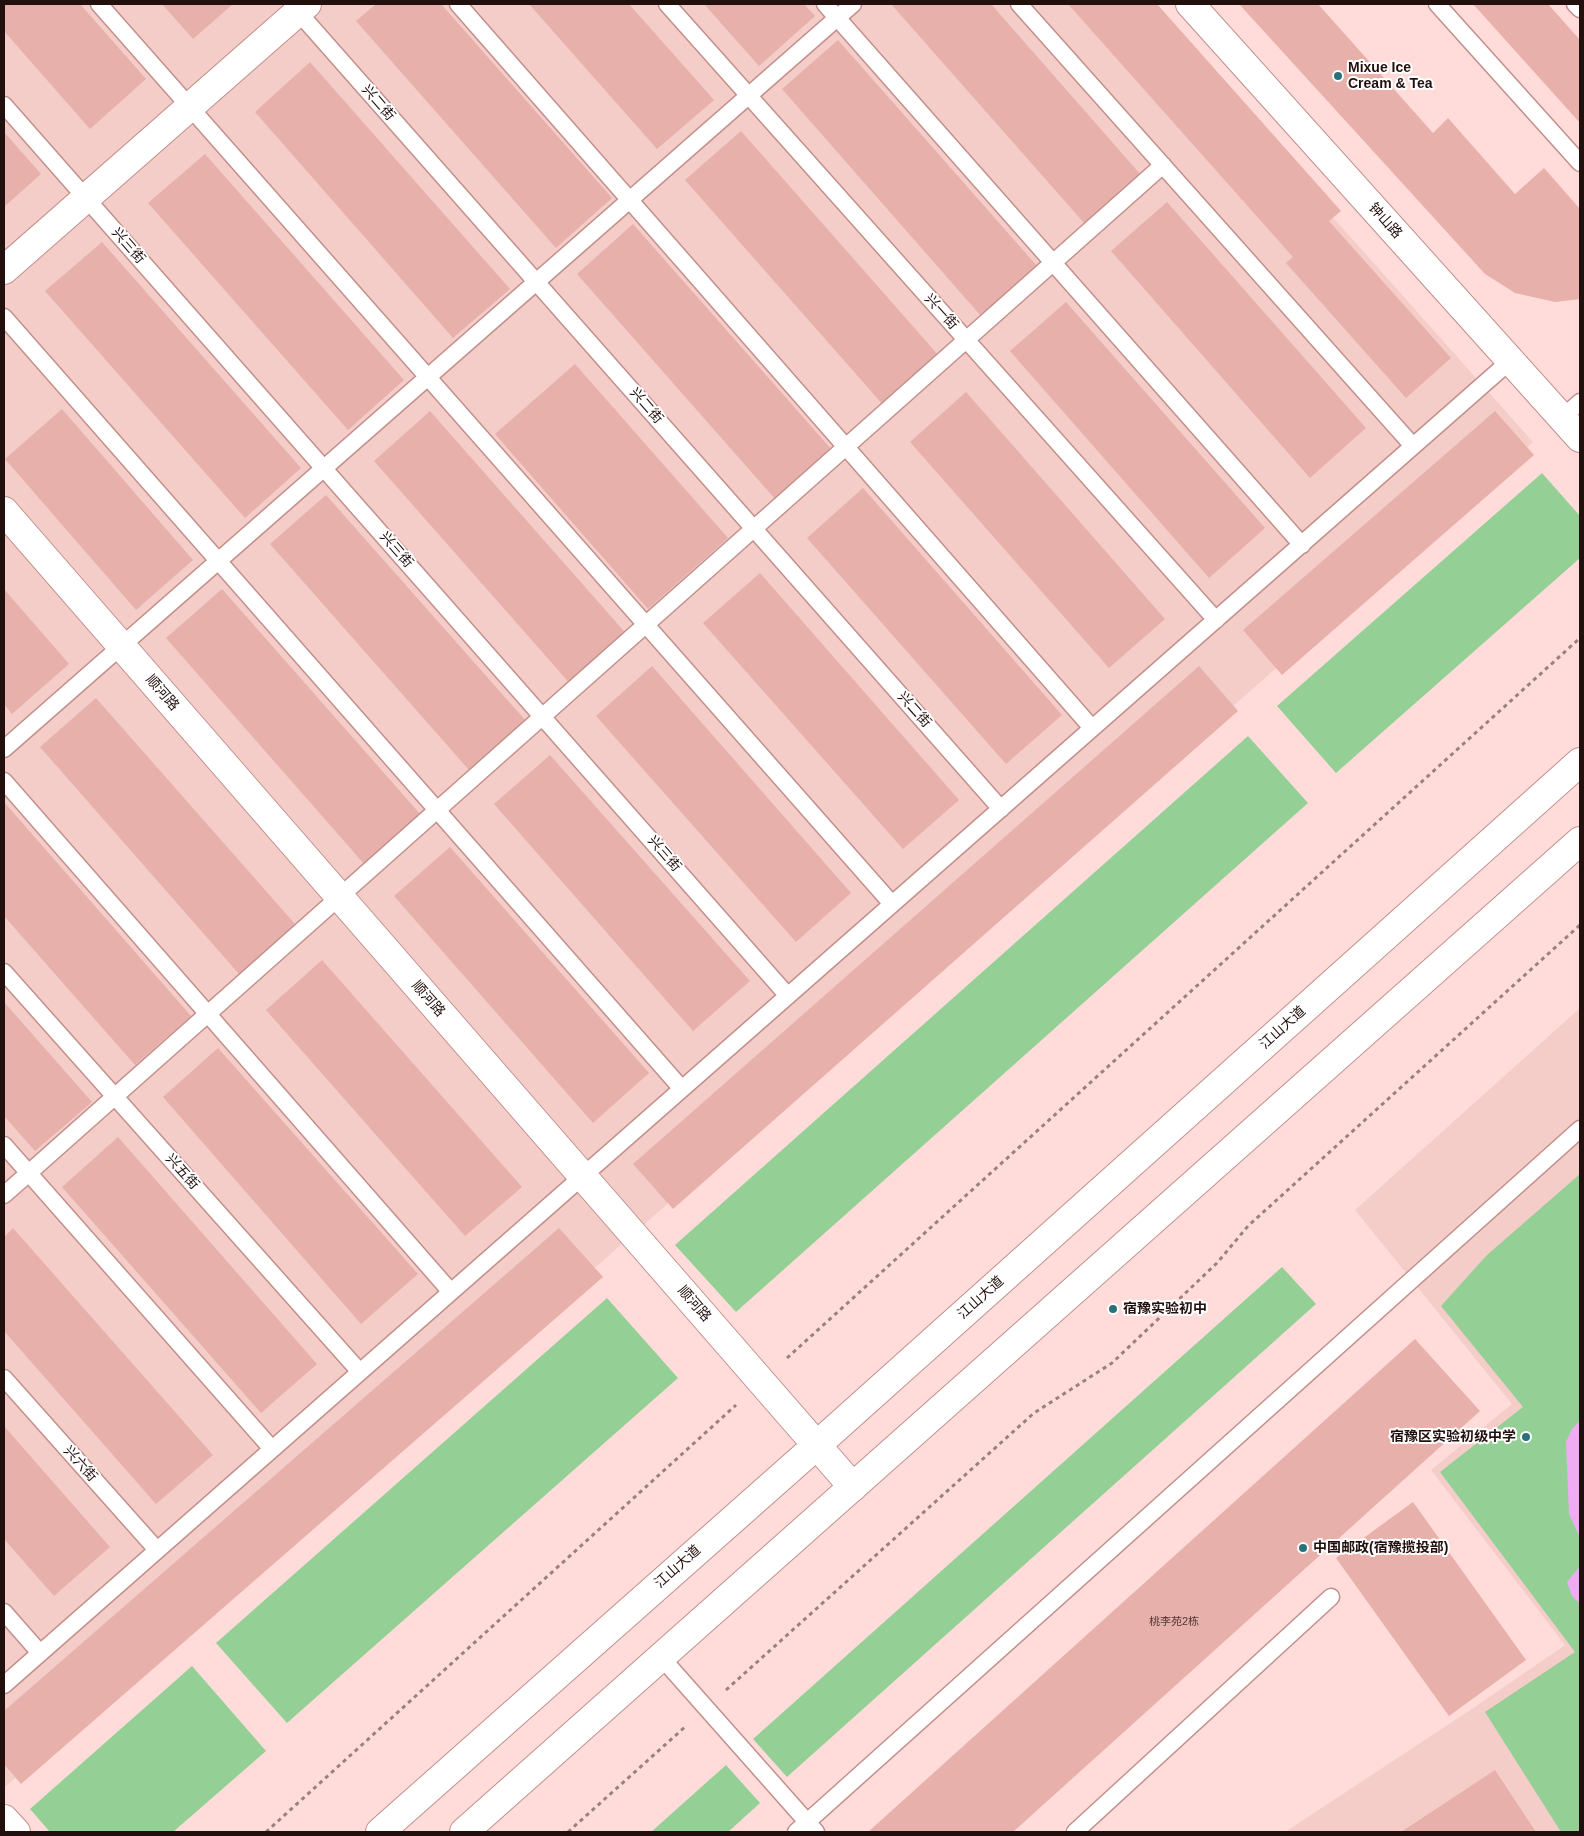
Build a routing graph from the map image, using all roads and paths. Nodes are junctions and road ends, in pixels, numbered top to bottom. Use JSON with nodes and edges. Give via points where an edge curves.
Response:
{"nodes":[{"id":1,"x":99,"y":4,"type":"edge"},
{"id":2,"x":458,"y":4,"type":"edge"},
{"id":3,"x":667,"y":4,"type":"edge"},
{"id":4,"x":825,"y":4,"type":"edge"},
{"id":5,"x":853,"y":4,"type":"edge"},
{"id":6,"x":1019,"y":4,"type":"edge"},
{"id":7,"x":1190,"y":4,"type":"edge"},
{"id":8,"x":1437,"y":4,"type":"edge"},
{"id":9,"x":1575,"y":4,"type":"edge"},
{"id":10,"x":298,"y":6,"type":"edge"},
{"id":11,"x":1580,"y":10,"type":"edge"},
{"id":12,"x":837,"y":18,"type":"junction"},
{"id":13,"x":748,"y":96,"type":"junction"},
{"id":14,"x":4,"y":105,"type":"edge"},
{"id":15,"x":190,"y":107,"type":"junction"},
{"id":16,"x":1580,"y":164,"type":"edge"},
{"id":17,"x":1163,"y":165,"type":"junction"},
{"id":18,"x":86,"y":198,"type":"junction"},
{"id":19,"x":630,"y":200,"type":"junction"},
{"id":20,"x":1053,"y":263,"type":"junction"},
{"id":21,"x":4,"y":270,"type":"edge"},
{"id":22,"x":536,"y":283,"type":"junction"},
{"id":23,"x":4,"y":316,"type":"edge"},
{"id":24,"x":966,"y":340,"type":"junction"},
{"id":25,"x":1510,"y":361,"type":"junction"},
{"id":26,"x":428,"y":377,"type":"junction"},
{"id":27,"x":1571,"y":410,"type":"edge"},
{"id":28,"x":1580,"y":438,"type":"edge"},
{"id":29,"x":1414,"y":446,"type":"junction"},
{"id":30,"x":846,"y":447,"type":"junction"},
{"id":31,"x":324,"y":469,"type":"junction"},
{"id":32,"x":4,"y":511,"type":"edge"},
{"id":33,"x":754,"y":529,"type":"junction"},
{"id":34,"x":1302,"y":545,"type":"junction"},
{"id":35,"x":219,"y":561,"type":"junction"},
{"id":36,"x":1216,"y":620,"type":"junction"},
{"id":37,"x":646,"y":624,"type":"junction"},
{"id":38,"x":1580,"y":638,"type":"edge"},
{"id":39,"x":122,"y":646,"type":"junction"},
{"id":40,"x":542,"y":717,"type":"junction"},
{"id":41,"x":1092,"y":728,"type":"junction"},
{"id":42,"x":4,"y":749,"type":"edge"},
{"id":43,"x":1580,"y":762,"type":"edge"},
{"id":44,"x":4,"y":782,"type":"edge"},
{"id":45,"x":1001,"y":809,"type":"junction"},
{"id":46,"x":438,"y":810,"type":"junction"},
{"id":47,"x":1580,"y":841,"type":"edge"},
{"id":48,"x":340,"y":897,"type":"junction"},
{"id":49,"x":892,"y":904,"type":"junction"},
{"id":50,"x":1580,"y":925,"type":"edge"},
{"id":51,"x":4,"y":972,"type":"edge"},
{"id":52,"x":788,"y":996,"type":"junction"},
{"id":53,"x":208,"y":1014,"type":"junction"},
{"id":54,"x":682,"y":1089,"type":"junction"},
{"id":55,"x":114,"y":1097,"type":"junction"},
{"id":56,"x":1580,"y":1129,"type":"edge"},
{"id":57,"x":4,"y":1145,"type":"edge"},
{"id":58,"x":28,"y":1173,"type":"junction"},
{"id":59,"x":583,"y":1176,"type":"junction"},
{"id":60,"x":4,"y":1195,"type":"edge"},
{"id":61,"x":451,"y":1292,"type":"junction"},
{"id":62,"x":360,"y":1372,"type":"junction"},
{"id":63,"x":4,"y":1378,"type":"edge"},
{"id":64,"x":761,"y":1382,"type":"junction"},
{"id":65,"x":816,"y":1445,"type":"junction"},
{"id":66,"x":272,"y":1449,"type":"junction"},
{"id":67,"x":854,"y":1486,"type":"junction"},
{"id":68,"x":157,"y":1550,"type":"junction"},
{"id":69,"x":1331,"y":1597,"type":"dead end"},
{"id":70,"x":4,"y":1612,"type":"edge"},
{"id":71,"x":40,"y":1653,"type":"junction"},
{"id":72,"x":661,"y":1657,"type":"junction"},
{"id":73,"x":4,"y":1685,"type":"edge"},
{"id":74,"x":706,"y":1708,"type":"junction"},
{"id":75,"x":4,"y":1819,"type":"edge"},
{"id":76,"x":806,"y":1829,"type":"edge"},
{"id":77,"x":16,"y":1832,"type":"edge"},
{"id":78,"x":266,"y":1832,"type":"edge"},
{"id":79,"x":380,"y":1832,"type":"edge"},
{"id":80,"x":464,"y":1832,"type":"edge"},
{"id":81,"x":568,"y":1832,"type":"edge"},
{"id":82,"x":1075,"y":1832,"type":"edge"}],
"edges":[{"from":1,"to":15,"type":"lane"},
{"from":2,"to":19,"type":"lane"},
{"from":3,"to":13,"type":"lane","name":"兴一街"},
{"from":4,"to":12,"type":"lane"},
{"from":5,"to":12,"type":"lane"},
{"from":6,"to":17,"type":"lane"},
{"from":7,"to":25,"type":"main road","name":"钟山路"},
{"from":8,"to":16,"type":"lane"},
{"from":9,"to":11,"type":"lane"},
{"from":10,"to":15,"type":"main road"},
{"from":10,"to":22,"type":"lane","name":"兴二街"},
{"from":12,"to":13,"type":"lane"},
{"from":12,"to":20,"type":"lane"},
{"from":13,"to":19,"type":"lane"},
{"from":13,"to":24,"type":"lane","name":"兴一街"},
{"from":14,"to":18,"type":"lane","name":"兴三街"},
{"from":15,"to":18,"type":"main road"},
{"from":15,"to":26,"type":"lane"},
{"from":17,"to":20,"type":"lane"},
{"from":17,"to":29,"type":"lane"},
{"from":18,"to":21,"type":"main road"},
{"from":18,"to":31,"type":"lane","name":"兴三街"},
{"from":19,"to":22,"type":"lane"},
{"from":19,"to":30,"type":"lane"},
{"from":20,"to":24,"type":"lane"},
{"from":20,"to":34,"type":"lane"},
{"from":22,"to":26,"type":"lane"},
{"from":22,"to":33,"type":"lane","name":"兴二街"},
{"from":23,"to":35,"type":"lane"},
{"from":24,"to":30,"type":"lane"},
{"from":24,"to":36,"type":"lane","name":"兴一街"},
{"from":25,"to":27,"type":"main road","name":"钟山路"},
{"from":25,"to":29,"type":"lane"},
{"from":26,"to":31,"type":"lane"},
{"from":26,"to":37,"type":"lane"},
{"from":27,"to":28,"type":"main road","name":"钟山路"},
{"from":29,"to":34,"type":"lane"},
{"from":30,"to":33,"type":"lane"},
{"from":30,"to":41,"type":"lane"},
{"from":31,"to":35,"type":"lane"},
{"from":31,"to":40,"type":"lane","name":"兴三街"},
{"from":32,"to":39,"type":"main road","name":"顺河路"},
{"from":33,"to":37,"type":"lane"},
{"from":33,"to":45,"type":"lane","name":"兴二街"},
{"from":34,"to":36,"type":"lane"},
{"from":35,"to":39,"type":"lane"},
{"from":35,"to":46,"type":"lane"},
{"from":36,"to":41,"type":"lane"},
{"from":37,"to":40,"type":"lane"},
{"from":37,"to":49,"type":"lane"},
{"from":38,"to":64,"type":"path"},
{"from":39,"to":42,"type":"lane"},
{"from":39,"to":48,"type":"main road","name":"顺河路"},
{"from":40,"to":46,"type":"lane"},
{"from":40,"to":52,"type":"lane","name":"兴三街"},
{"from":41,"to":45,"type":"lane"},
{"from":43,"to":65,"type":"main road","name":"江山大道"},
{"from":44,"to":53,"type":"lane"},
{"from":45,"to":49,"type":"lane"},
{"from":46,"to":48,"type":"lane"},
{"from":46,"to":54,"type":"lane"},
{"from":47,"to":67,"type":"main road"},
{"from":48,"to":53,"type":"lane"},
{"from":48,"to":59,"type":"main road","name":"顺河路"},
{"from":49,"to":52,"type":"lane"},
{"from":50,"to":74,"type":"path","via":[[1248,1226],[1217,1263],[1112,1363],[1034,1413]]},
{"from":51,"to":55,"type":"lane","name":"兴五街"},
{"from":52,"to":54,"type":"lane"},
{"from":53,"to":55,"type":"lane"},
{"from":53,"to":61,"type":"lane"},
{"from":54,"to":59,"type":"lane"},
{"from":55,"to":58,"type":"lane"},
{"from":55,"to":62,"type":"lane","name":"兴五街"},
{"from":56,"to":76,"type":"lane"},
{"from":57,"to":58,"type":"lane"},
{"from":58,"to":60,"type":"lane"},
{"from":58,"to":66,"type":"lane"},
{"from":59,"to":61,"type":"lane"},
{"from":59,"to":64,"type":"main road","name":"顺河路"},
{"from":61,"to":62,"type":"lane"},
{"from":62,"to":66,"type":"lane"},
{"from":63,"to":68,"type":"lane","name":"兴六街"},
{"from":64,"to":65,"type":"main road","name":"顺河路"},
{"from":64,"to":78,"type":"path"},
{"from":65,"to":67,"type":"main road","name":"顺河路"},
{"from":65,"to":79,"type":"main road","name":"江山大道"},
{"from":66,"to":68,"type":"lane"},
{"from":67,"to":72,"type":"main road"},
{"from":68,"to":71,"type":"lane"},
{"from":69,"to":82,"type":"lane"},
{"from":70,"to":71,"type":"lane"},
{"from":71,"to":73,"type":"lane"},
{"from":72,"to":74,"type":"lane"},
{"from":72,"to":80,"type":"main road"},
{"from":74,"to":76,"type":"lane"},
{"from":74,"to":81,"type":"path"},
{"from":75,"to":77,"type":"main road"}]}
